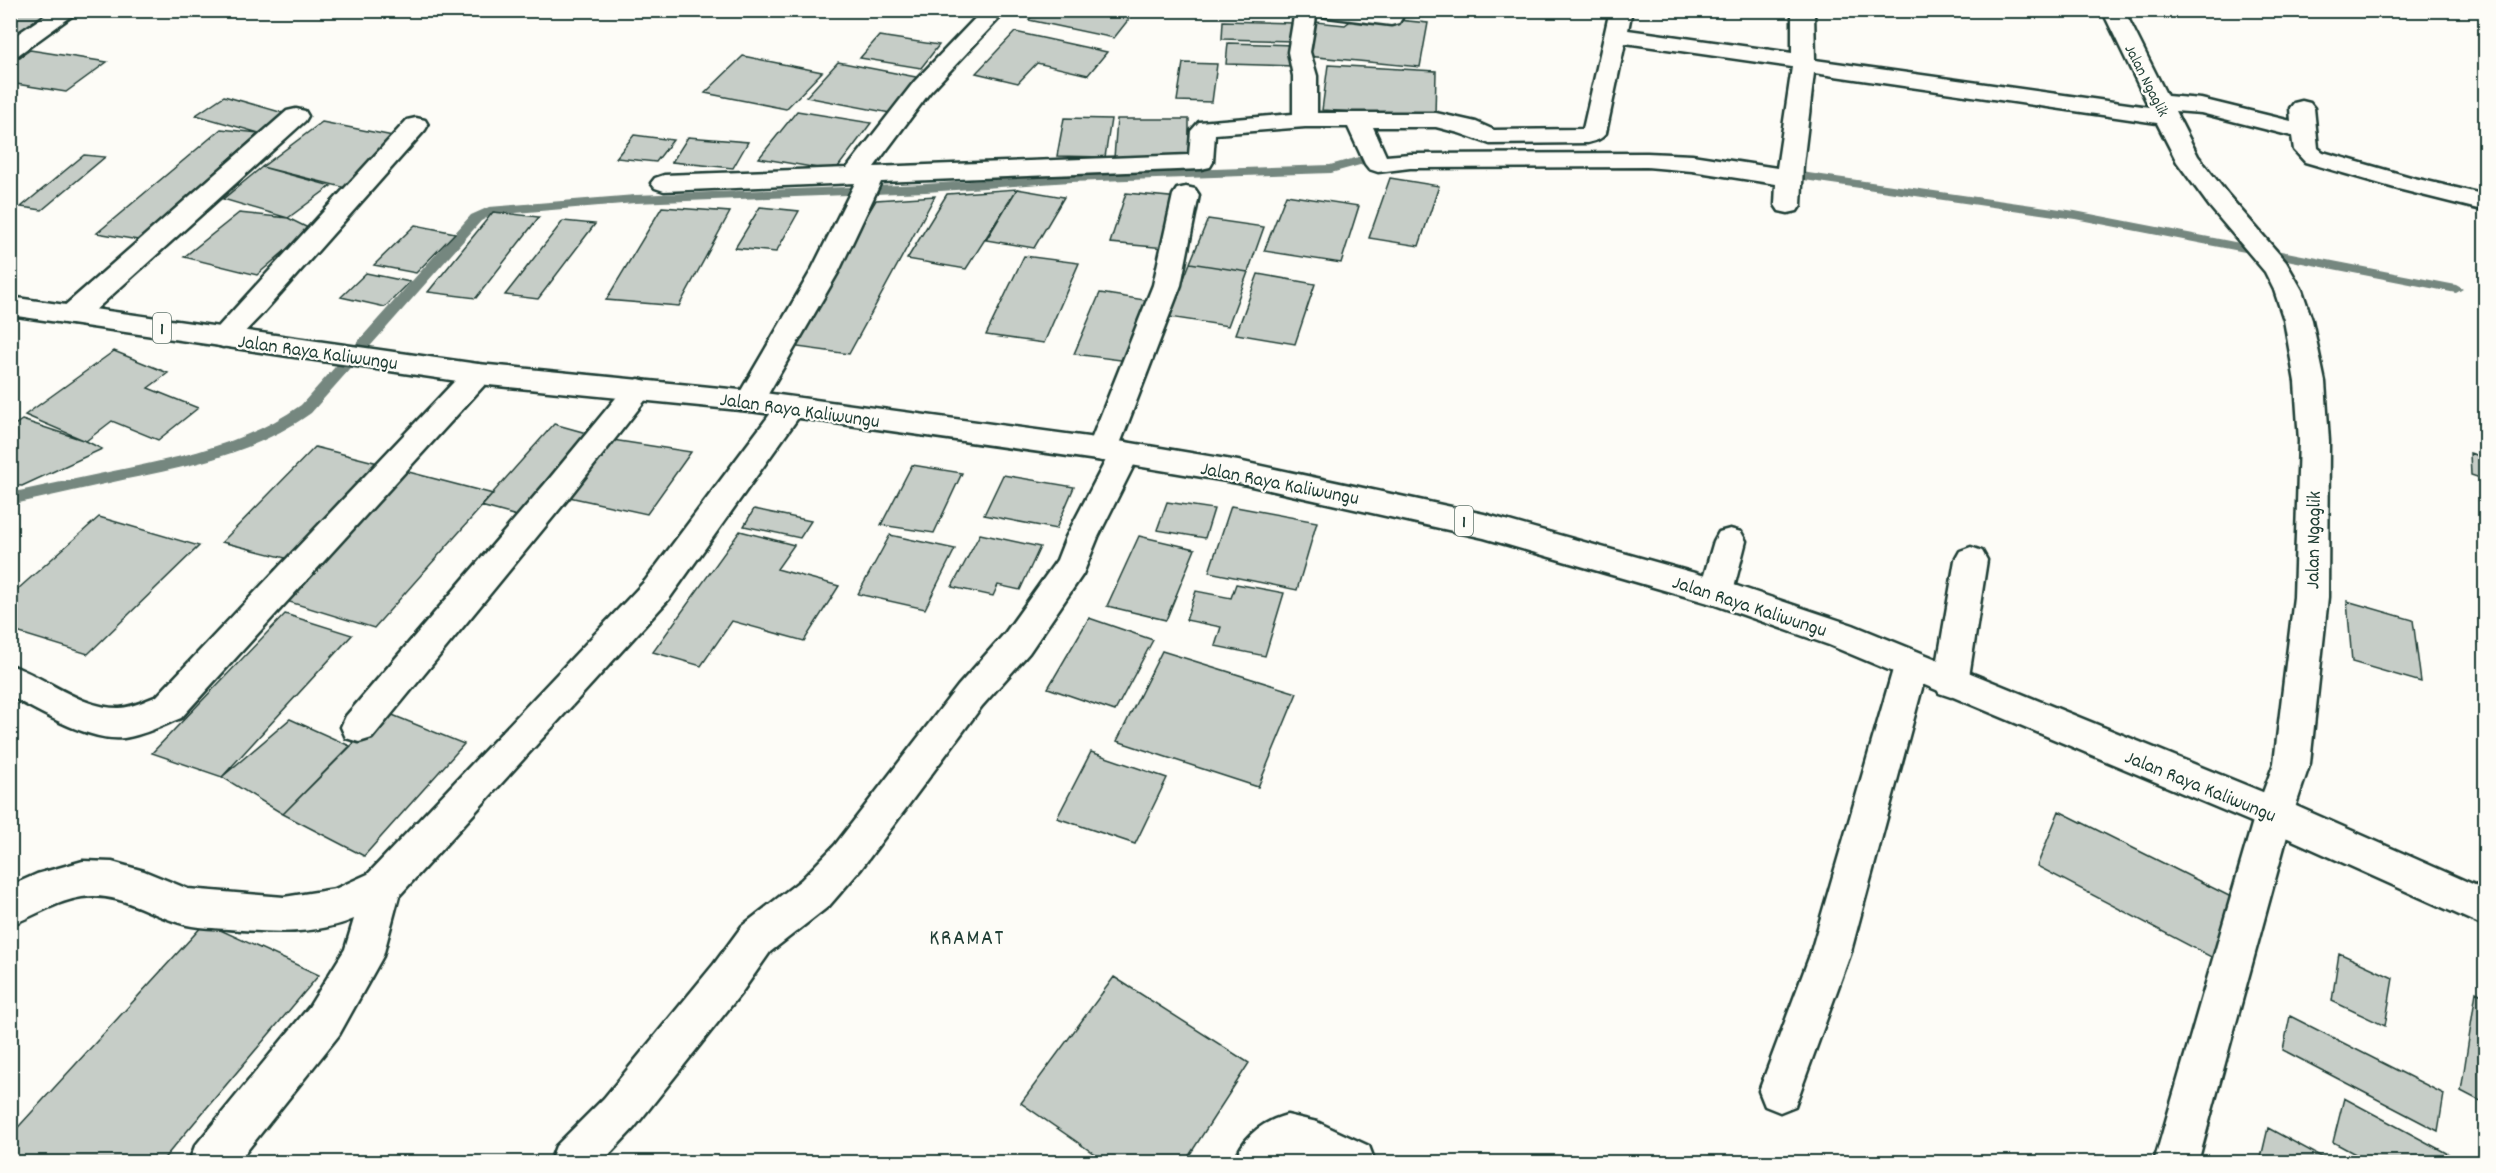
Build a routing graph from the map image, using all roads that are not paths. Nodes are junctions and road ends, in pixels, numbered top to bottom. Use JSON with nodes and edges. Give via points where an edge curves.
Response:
{"nodes":[{"id":1,"x":69,"y":10,"type":"edge"},
{"id":2,"x":996,"y":10,"type":"edge"},
{"id":3,"x":1306,"y":10,"type":"edge"},
{"id":4,"x":1327,"y":10,"type":"edge"},
{"id":5,"x":1621,"y":10,"type":"edge"},
{"id":6,"x":1803,"y":10,"type":"edge"},
{"id":7,"x":2113,"y":10,"type":"edge"},
{"id":8,"x":1391,"y":18,"type":"dead end"},
{"id":9,"x":1614,"y":35,"type":"junction"},
{"id":10,"x":10,"y":50,"type":"edge"},
{"id":11,"x":1804,"y":63,"type":"junction"},
{"id":12,"x":2163,"y":109,"type":"junction"},
{"id":13,"x":296,"y":116,"type":"dead end"},
{"id":14,"x":1305,"y":120,"type":"junction"},
{"id":15,"x":1357,"y":120,"type":"junction"},
{"id":16,"x":416,"y":125,"type":"dead end"},
{"id":17,"x":1790,"y":173,"type":"junction"},
{"id":18,"x":865,"y":180,"type":"junction"},
{"id":19,"x":664,"y":183,"type":"dead end"},
{"id":20,"x":1186,"y":195,"type":"dead end"},
{"id":21,"x":2486,"y":203,"type":"edge"},
{"id":22,"x":1788,"y":205,"type":"dead end"},
{"id":23,"x":10,"y":306,"type":"edge"},
{"id":24,"x":72,"y":315,"type":"junction"},
{"id":25,"x":223,"y":337,"type":"junction"},
{"id":26,"x":478,"y":374,"type":"junction"},
{"id":27,"x":639,"y":389,"type":"junction"},
{"id":28,"x":750,"y":401,"type":"junction"},
{"id":29,"x":790,"y":408,"type":"junction"},
{"id":30,"x":1113,"y":451,"type":"junction"},
{"id":31,"x":1730,"y":541,"type":"dead end"},
{"id":32,"x":1971,"y":560,"type":"dead end"},
{"id":33,"x":1716,"y":592,"type":"junction"},
{"id":34,"x":1911,"y":666,"type":"junction"},
{"id":35,"x":10,"y":679,"type":"edge"},
{"id":36,"x":1952,"y":683,"type":"junction"},
{"id":37,"x":359,"y":728,"type":"dead end"},
{"id":38,"x":2274,"y":814,"type":"junction"},
{"id":39,"x":382,"y":887,"type":"junction"},
{"id":40,"x":10,"y":907,"type":"edge"},
{"id":41,"x":2486,"y":909,"type":"edge"},
{"id":42,"x":1780,"y":1090,"type":"dead end"},
{"id":43,"x":211,"y":1162,"type":"edge"},
{"id":44,"x":572,"y":1162,"type":"edge"},
{"id":45,"x":1256,"y":1162,"type":"edge"},
{"id":46,"x":1353,"y":1162,"type":"edge"},
{"id":47,"x":2176,"y":1162,"type":"edge"}],
"edges":[{"from":1,"to":10,"type":"street"},
{"from":2,"to":18,"type":"street","via":[[922,87]]},
{"from":3,"to":14,"type":"street","via":[[1299,52],[1305,76]]},
{"from":4,"to":8,"type":"street"},
{"from":5,"to":9,"type":"street"},
{"from":6,"to":11,"type":"street"},
{"from":7,"to":12,"type":"street","name":"Jalan Ngaglik"},
{"from":9,"to":11,"type":"street"},
{"from":9,"to":15,"type":"street","via":[[1594,133],[1587,136],[1490,137],[1436,120]]},
{"from":11,"to":12,"type":"street"},
{"from":11,"to":17,"type":"street"},
{"from":12,"to":21,"type":"street","via":[[2201,106],[2303,120],[2306,150],[2314,157]]},
{"from":12,"to":38,"type":"street","name":"Jalan Ngaglik","via":[[2186,157],[2276,268],[2288,290],[2310,382],[2314,441],[2311,597],[2292,763]]},
{"from":13,"to":24,"type":"street"},
{"from":14,"to":15,"type":"street"},
{"from":14,"to":18,"type":"street","via":[[1208,127],[1203,131],[1201,162]]},
{"from":15,"to":17,"type":"street","via":[[1378,164],[1647,160]]},
{"from":16,"to":25,"type":"street"},
{"from":17,"to":22,"type":"street"},
{"from":18,"to":19,"type":"street"},
{"from":18,"to":28,"type":"street","via":[[825,271]]},
{"from":20,"to":30,"type":"street","via":[[1167,285]]},
{"from":23,"to":24,"type":"street","name":"Jalan Raya Kaliwungu","number":"1"},
{"from":24,"to":25,"type":"street","name":"Jalan Raya Kaliwungu","number":"1"},
{"from":25,"to":26,"type":"street","name":"Jalan Raya Kaliwungu","number":"1"},
{"from":26,"to":27,"type":"street","name":"Jalan Raya Kaliwungu","number":"1"},
{"from":26,"to":35,"type":"street","via":[[169,707],[137,720],[96,720]]},
{"from":27,"to":28,"type":"street","name":"Jalan Raya Kaliwungu","number":"1"},
{"from":27,"to":37,"type":"street"},
{"from":28,"to":29,"type":"street","name":"Jalan Raya Kaliwungu","number":"1"},
{"from":29,"to":30,"type":"street","name":"Jalan Raya Kaliwungu","number":"1"},
{"from":29,"to":39,"type":"street","via":[[657,590]]},
{"from":30,"to":33,"type":"street","name":"Jalan Raya Kaliwungu","number":"1","via":[[1238,472],[1484,526]]},
{"from":30,"to":44,"type":"street","via":[[1071,564],[1017,643],[970,696],[848,857],[815,893],[756,939],[619,1113]]},
{"from":31,"to":33,"type":"street"},
{"from":32,"to":36,"type":"street"},
{"from":33,"to":34,"type":"street","name":"Jalan Raya Kaliwungu","number":"1","via":[[1841,635]]},
{"from":34,"to":36,"type":"street","name":"Jalan Raya Kaliwungu","number":"1"},
{"from":34,"to":42,"type":"street","via":[[1830,955]]},
{"from":36,"to":38,"type":"street","name":"Jalan Raya Kaliwungu","number":"1"},
{"from":38,"to":41,"type":"street","name":"Jalan Raya Kaliwungu","number":"1"},
{"from":38,"to":47,"type":"street","name":"Jalan Ngaglik"},
{"from":39,"to":40,"type":"street","via":[[338,907],[284,915],[187,907],[112,880],[83,879],[37,892]]},
{"from":39,"to":43,"type":"street","via":[[363,956],[324,1021]]},
{"from":45,"to":46,"type":"street","via":[[1280,1139],[1295,1137],[1317,1143]]}]}
